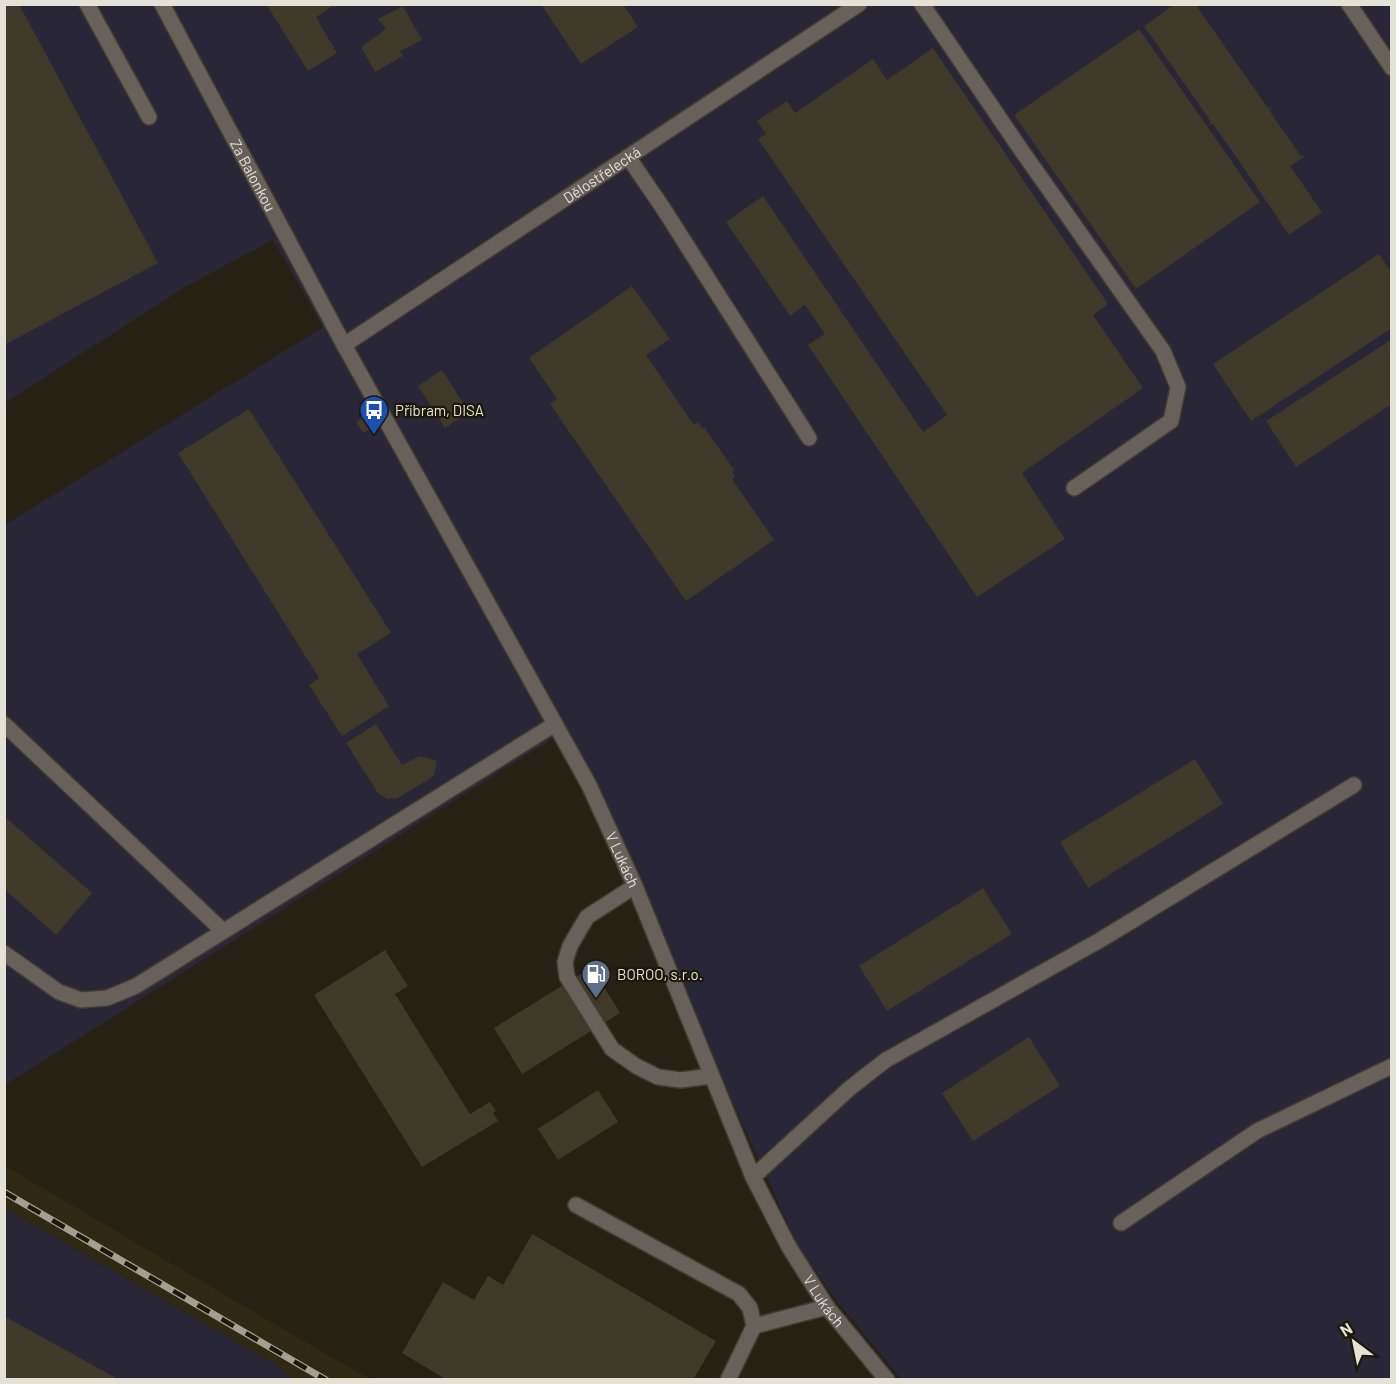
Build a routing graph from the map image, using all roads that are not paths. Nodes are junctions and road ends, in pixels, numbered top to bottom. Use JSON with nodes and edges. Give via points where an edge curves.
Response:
{"nodes":[{"id":1,"x":87,"y":4,"type":"edge"},
{"id":2,"x":162,"y":4,"type":"edge"},
{"id":3,"x":859,"y":4,"type":"edge"},
{"id":4,"x":922,"y":4,"type":"edge"},
{"id":5,"x":1349,"y":4,"type":"edge"},
{"id":6,"x":1392,"y":68,"type":"edge"},
{"id":7,"x":149,"y":117,"type":"dead end"},
{"id":8,"x":628,"y":157,"type":"junction"},
{"id":9,"x":344,"y":345,"type":"junction"},
{"id":10,"x":809,"y":438,"type":"dead end"},
{"id":11,"x":1074,"y":488,"type":"dead end"},
{"id":12,"x":4,"y":724,"type":"edge"},
{"id":13,"x":555,"y":724,"type":"junction"},
{"id":14,"x":1354,"y":785,"type":"dead end"},
{"id":15,"x":635,"y":886,"type":"junction"},
{"id":16,"x":223,"y":931,"type":"junction"},
{"id":17,"x":4,"y":953,"type":"edge"},
{"id":18,"x":1392,"y":1066,"type":"edge"},
{"id":19,"x":711,"y":1076,"type":"junction"},
{"id":20,"x":753,"y":1177,"type":"junction"},
{"id":21,"x":576,"y":1205,"type":"dead end"},
{"id":22,"x":1121,"y":1223,"type":"dead end"},
{"id":23,"x":827,"y":1307,"type":"junction"},
{"id":24,"x":754,"y":1326,"type":"junction"},
{"id":25,"x":728,"y":1380,"type":"edge"},
{"id":26,"x":887,"y":1380,"type":"edge"}],
"edges":[{"from":1,"to":7,"type":"street"},
{"from":2,"to":9,"type":"street","name":"Za Balonkou"},
{"from":3,"to":8,"type":"street","name":"Dělostřelecká"},
{"from":4,"to":11,"type":"street","via":[[1163,351],[1178,387],[1171,421]]},
{"from":5,"to":6,"type":"street"},
{"from":8,"to":9,"type":"street","name":"Dělostřelecká"},
{"from":8,"to":10,"type":"street"},
{"from":9,"to":13,"type":"street","name":"V Lukách"},
{"from":12,"to":16,"type":"street"},
{"from":13,"to":15,"type":"street","name":"V Lukách","via":[[589,785]]},
{"from":13,"to":16,"type":"street"},
{"from":14,"to":20,"type":"street","via":[[1102,939],[886,1060]]},
{"from":15,"to":19,"type":"street","name":"V Lukách"},
{"from":15,"to":19,"type":"street","via":[[586,917],[570,946],[565,962],[567,977],[612,1049],[636,1066],[658,1077],[681,1080]]},
{"from":16,"to":17,"type":"street","via":[[135,986],[107,998],[81,1000],[59,992]]},
{"from":18,"to":22,"type":"street","via":[[1257,1131]]},
{"from":19,"to":20,"type":"street","name":"V Lukách"},
{"from":20,"to":23,"type":"street","name":"V Lukách","via":[[789,1247]]},
{"from":21,"to":24,"type":"street","via":[[739,1294],[750,1308]]},
{"from":23,"to":24,"type":"street"},
{"from":23,"to":26,"type":"street","name":"V Lukách"},
{"from":24,"to":25,"type":"street"}]}
